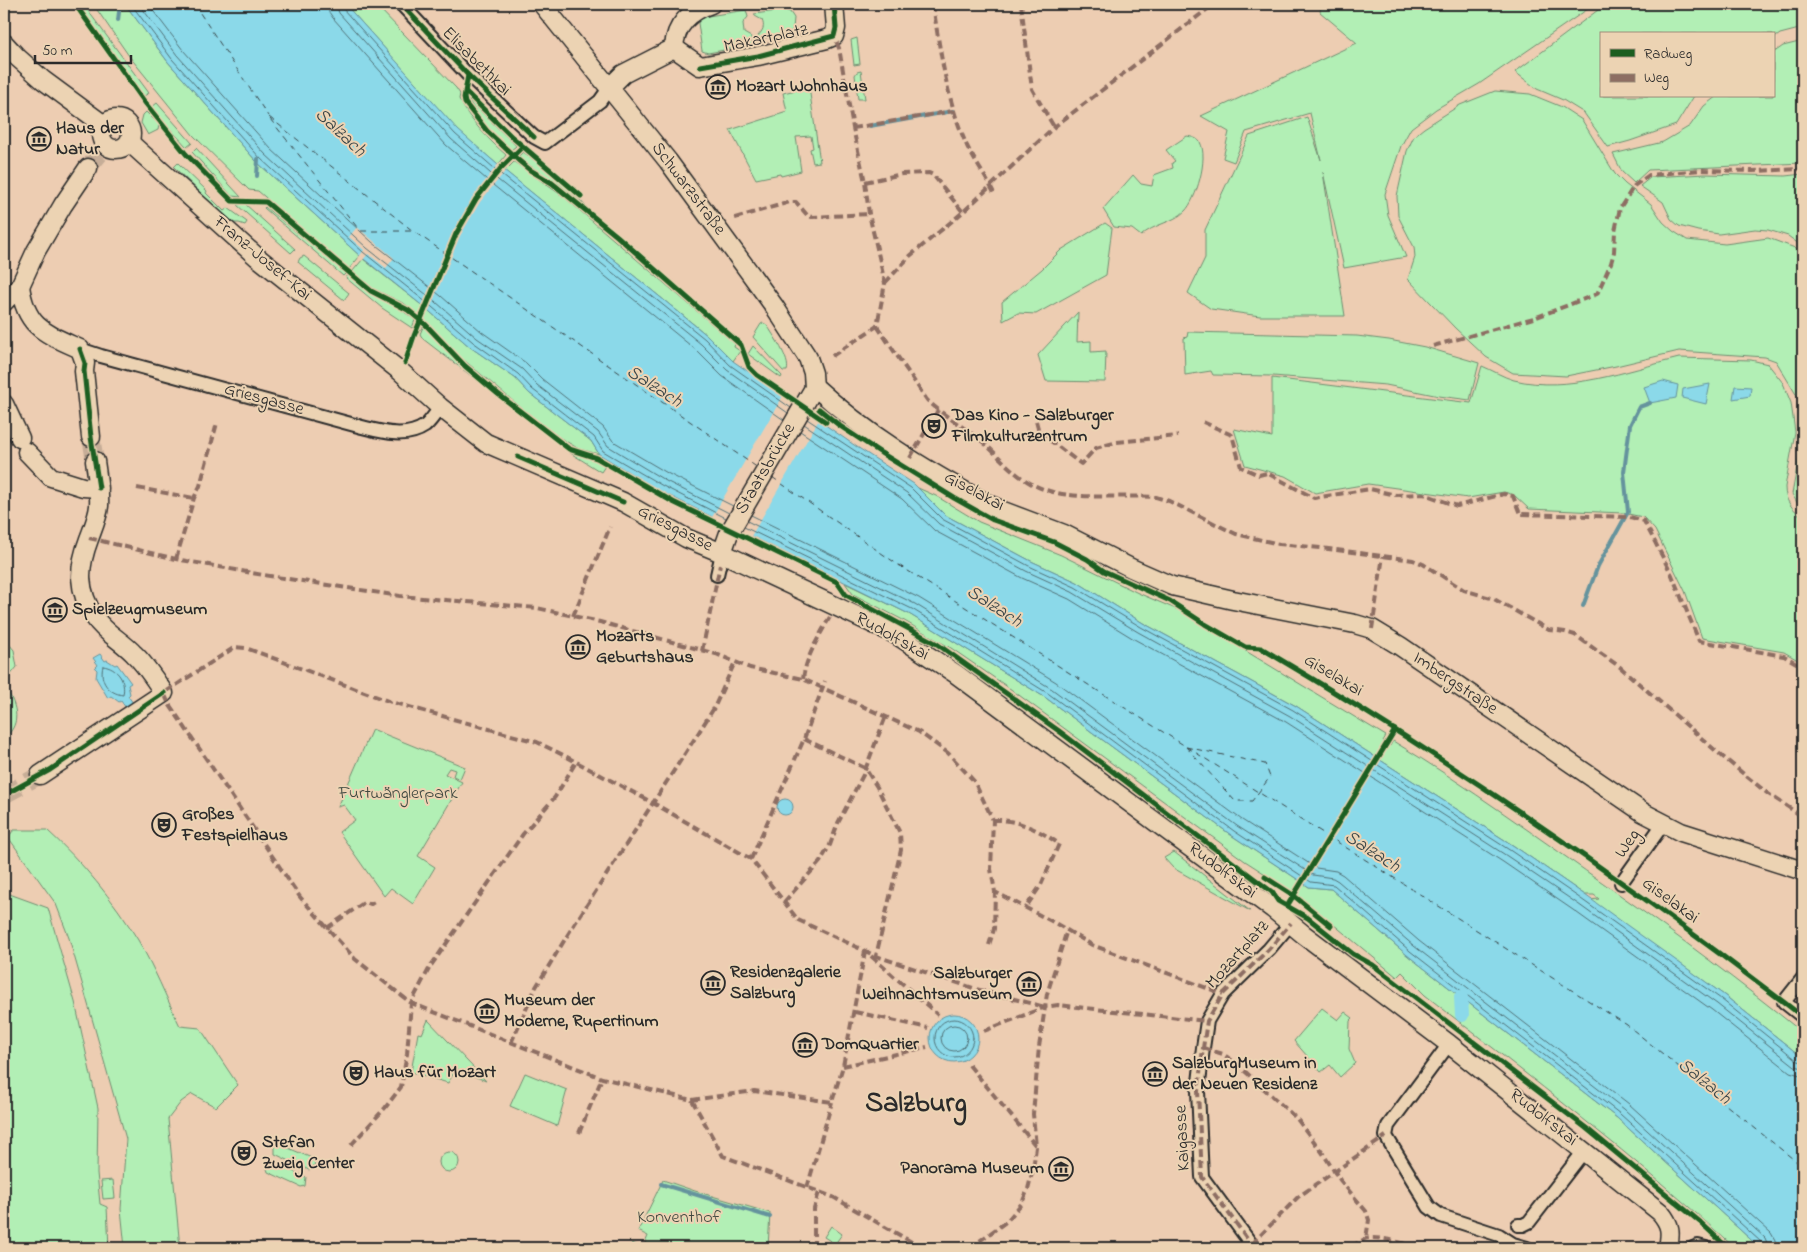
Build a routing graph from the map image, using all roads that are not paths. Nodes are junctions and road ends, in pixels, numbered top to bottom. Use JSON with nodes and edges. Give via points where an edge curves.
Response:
{"nodes":[{"id":1,"x":401,"y":4,"type":"edge"},
{"id":2,"x":542,"y":4,"type":"edge"},
{"id":3,"x":711,"y":4,"type":"edge"},
{"id":4,"x":834,"y":4,"type":"edge"},
{"id":5,"x":4,"y":43,"type":"edge"},
{"id":6,"x":674,"y":48,"type":"junction"},
{"id":7,"x":610,"y":87,"type":"junction"},
{"id":8,"x":88,"y":168,"type":"tunnel mouth"},
{"id":9,"x":20,"y":286,"type":"junction"},
{"id":10,"x":4,"y":302,"type":"edge"},
{"id":11,"x":80,"y":349,"type":"junction"},
{"id":12,"x":814,"y":386,"type":"junction"},
{"id":13,"x":4,"y":404,"type":"edge"},
{"id":14,"x":440,"y":407,"type":"junction"},
{"id":15,"x":91,"y":437,"type":"tunnel mouth"},
{"id":16,"x":95,"y":461,"type":"tunnel mouth"},
{"id":17,"x":98,"y":483,"type":"junction"},
{"id":18,"x":1086,"y":545,"type":"joint"},
{"id":19,"x":722,"y":553,"type":"junction"},
{"id":20,"x":718,"y":575,"type":"dead end"},
{"id":21,"x":40,"y":775,"type":"tunnel mouth"},
{"id":22,"x":1663,"y":824,"type":"junction"},
{"id":23,"x":1803,"y":870,"type":"edge"},
{"id":24,"x":1621,"y":883,"type":"dead end"},
{"id":25,"x":1290,"y":923,"type":"junction"},
{"id":26,"x":1803,"y":978,"type":"edge"},
{"id":27,"x":1803,"y":1017,"type":"edge"},
{"id":28,"x":1204,"y":1040,"type":"joint"},
{"id":29,"x":1449,"y":1044,"type":"junction"},
{"id":30,"x":1584,"y":1151,"type":"junction"},
{"id":31,"x":1518,"y":1225,"type":"dead end"},
{"id":32,"x":1254,"y":1248,"type":"edge"},
{"id":33,"x":1527,"y":1248,"type":"edge"},
{"id":34,"x":1668,"y":1248,"type":"edge"},
{"id":35,"x":1693,"y":1248,"type":"edge"},
{"id":36,"x":1706,"y":1248,"type":"edge"}],
"edges":[{"from":1,"to":7,"type":"street","name":"Elisabethkai","via":[[468,75],[534,137],[545,143],[600,101]]},
{"from":2,"to":7,"type":"main road","name":"Schwarzstraße"},
{"from":3,"to":6,"type":"main road","via":[[683,20]]},
{"from":4,"to":6,"type":"main road","name":"Makartplatz","via":[[836,28],[834,36],[827,39],[700,66]]},
{"from":5,"to":14,"type":"main road","name":"Franz-Josef-Kai","via":[[43,80],[104,125],[110,119],[126,122],[132,135],[129,142],[257,257]]},
{"from":6,"to":7,"type":"main road","via":[[623,74]]},
{"from":7,"to":12,"type":"main road","name":"Schwarzstraße","via":[[782,316],[808,358]]},
{"from":8,"to":9,"type":"main road","via":[[44,236]]},
{"from":9,"to":10,"type":"main road"},
{"from":9,"to":11,"type":"main road","via":[[28,316],[42,331]]},
{"from":11,"to":14,"type":"street","name":"Griesgasse","via":[[394,434],[409,433],[426,425]]},
{"from":11,"to":15,"type":"main road","via":[[85,363]]},
{"from":12,"to":18,"type":"main road","name":"Giselakai","via":[[867,430],[942,477],[1003,511]]},
{"from":12,"to":19,"type":"main road","name":"Staatsbrücke","via":[[729,533]]},
{"from":13,"to":17,"type":"main road","via":[[24,445],[52,477],[83,487]]},
{"from":14,"to":19,"type":"main road","name":"Griesgasse","via":[[486,443],[623,502],[686,538]]},
{"from":16,"to":17,"type":"main road"},
{"from":17,"to":21,"type":"main road","via":[[99,506],[81,565],[81,584],[94,617],[135,655],[164,693]]},
{"from":18,"to":22,"type":"main road","name":"Imbergstraße","via":[[1172,586],[1372,629]]},
{"from":19,"to":20,"type":"street"},
{"from":19,"to":25,"type":"main road","name":"Rudolfskai","via":[[895,634],[956,674]]},
{"from":22,"to":23,"type":"main road","name":"Imbergstraße"},
{"from":22,"to":24,"type":"street","name":"Weg"},
{"from":25,"to":28,"type":"street","name":"Mozartplatz","via":[[1269,949],[1223,994],[1207,1021]]},
{"from":25,"to":29,"type":"main road","name":"Rudolfskai"},
{"from":26,"to":27,"type":"street","via":[[1784,1002]]},
{"from":28,"to":32,"type":"street","name":"Kaigasse","via":[[1198,1091],[1202,1177]]},
{"from":29,"to":30,"type":"main road","name":"Rudolfskai"},
{"from":29,"to":33,"type":"street","via":[[1388,1126],[1386,1136],[1429,1207],[1441,1216]]},
{"from":30,"to":31,"type":"street","via":[[1529,1222]]},
{"from":30,"to":34,"type":"main road","name":"Rudolfskai","via":[[1660,1212],[1668,1222]]},
{"from":35,"to":36,"type":"street"}]}
